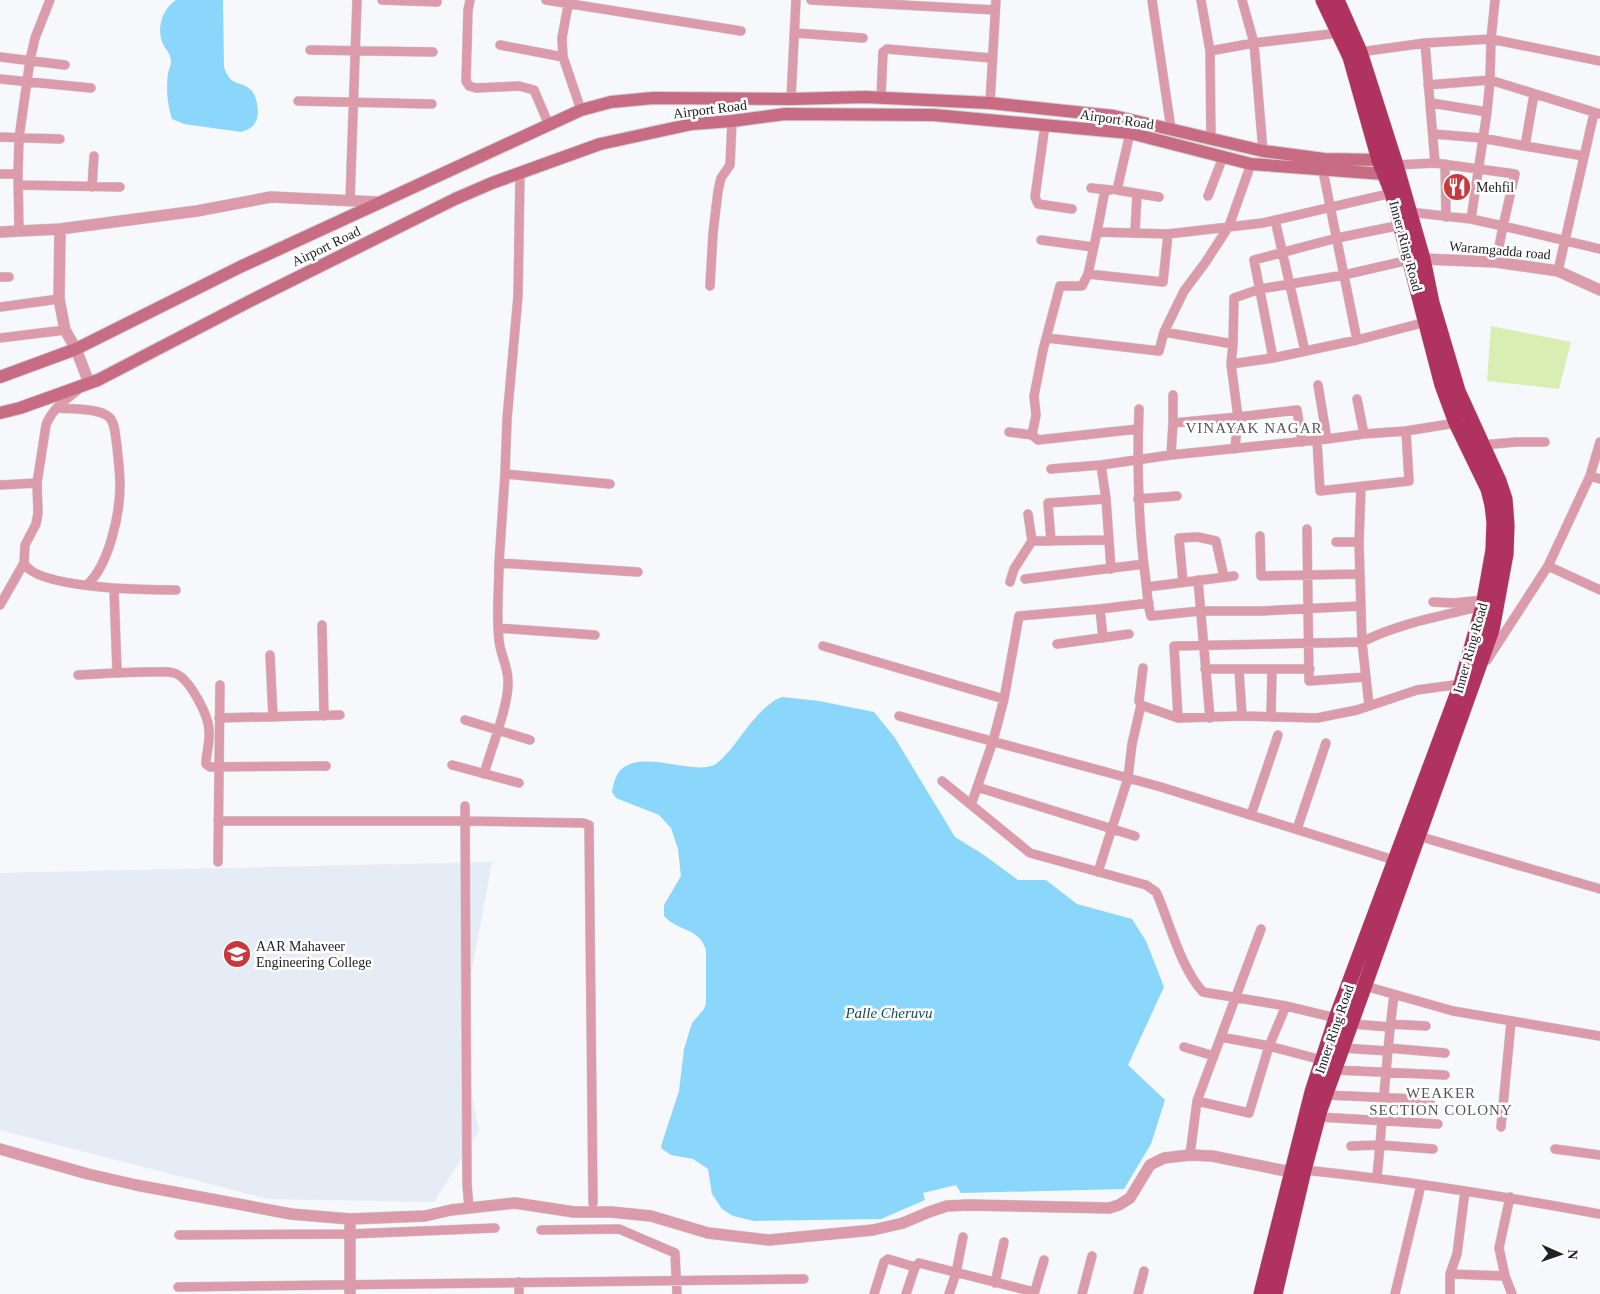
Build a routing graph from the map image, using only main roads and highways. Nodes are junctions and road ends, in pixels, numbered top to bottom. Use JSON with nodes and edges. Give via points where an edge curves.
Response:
{"nodes":[{"id":1,"x":1323,"y":0,"type":"edge"},
{"id":2,"x":1337,"y":0,"type":"edge"},
{"id":3,"x":990,"y":103,"type":"junction"},
{"id":4,"x":989,"y":119,"type":"junction"},
{"id":5,"x":1386,"y":166,"type":"junction"},
{"id":6,"x":1416,"y":260,"type":"junction"},
{"id":7,"x":1446,"y":375,"type":"junction"},
{"id":8,"x":0,"y":377,"type":"edge"},
{"id":9,"x":0,"y":412,"type":"edge"},
{"id":10,"x":1467,"y":682,"type":"junction"},
{"id":11,"x":1298,"y":1171,"type":"junction"},
{"id":12,"x":1261,"y":1294,"type":"edge"},
{"id":13,"x":1275,"y":1294,"type":"edge"}],
"edges":[{"from":1,"to":5,"type":"highway","name":"Inner Ring Road","via":[[1350,57]]},
{"from":2,"to":5,"type":"highway","name":"Inner Ring Road","via":[[1360,52]]},
{"from":3,"to":4,"type":"main road"},
{"from":3,"to":5,"type":"main road","name":"Airport Road","via":[[1114,116],[1263,152]]},
{"from":3,"to":8,"type":"main road","name":"Airport Road","via":[[881,98],[653,98],[611,102],[581,110],[240,267],[76,349]]},
{"from":4,"to":5,"type":"main road","name":"Airport Road","via":[[1130,133],[1251,164],[1322,170]]},
{"from":4,"to":9,"type":"main road","name":"Airport Road","via":[[934,115],[785,114],[692,124],[600,144],[455,199],[98,380]]},
{"from":5,"to":6,"type":"highway","name":"Inner Ring Road","via":[[1401,225]]},
{"from":5,"to":6,"type":"highway","name":"Inner Ring Road","via":[[1409,212]]},
{"from":6,"to":7,"type":"highway","name":"Inner Ring Road","via":[[1432,303]]},
{"from":6,"to":7,"type":"highway","name":"Inner Ring Road","via":[[1426,322]]},
{"from":7,"to":10,"type":"highway","name":"Inner Ring Road","via":[[1456,423],[1488,489],[1494,522],[1493,550]]},
{"from":7,"to":10,"type":"highway","name":"Inner Ring Road","via":[[1458,391],[1499,481],[1505,499],[1507,525],[1505,563],[1492,630]]},
{"from":10,"to":11,"type":"highway","name":"Inner Ring Road","via":[[1418,836]]},
{"from":10,"to":11,"type":"highway","name":"Inner Ring Road","via":[[1394,860],[1336,1018],[1312,1092]]},
{"from":11,"to":12,"type":"highway","name":"Inner Ring Road"},
{"from":11,"to":13,"type":"highway","name":"Inner Ring Road"}]}
